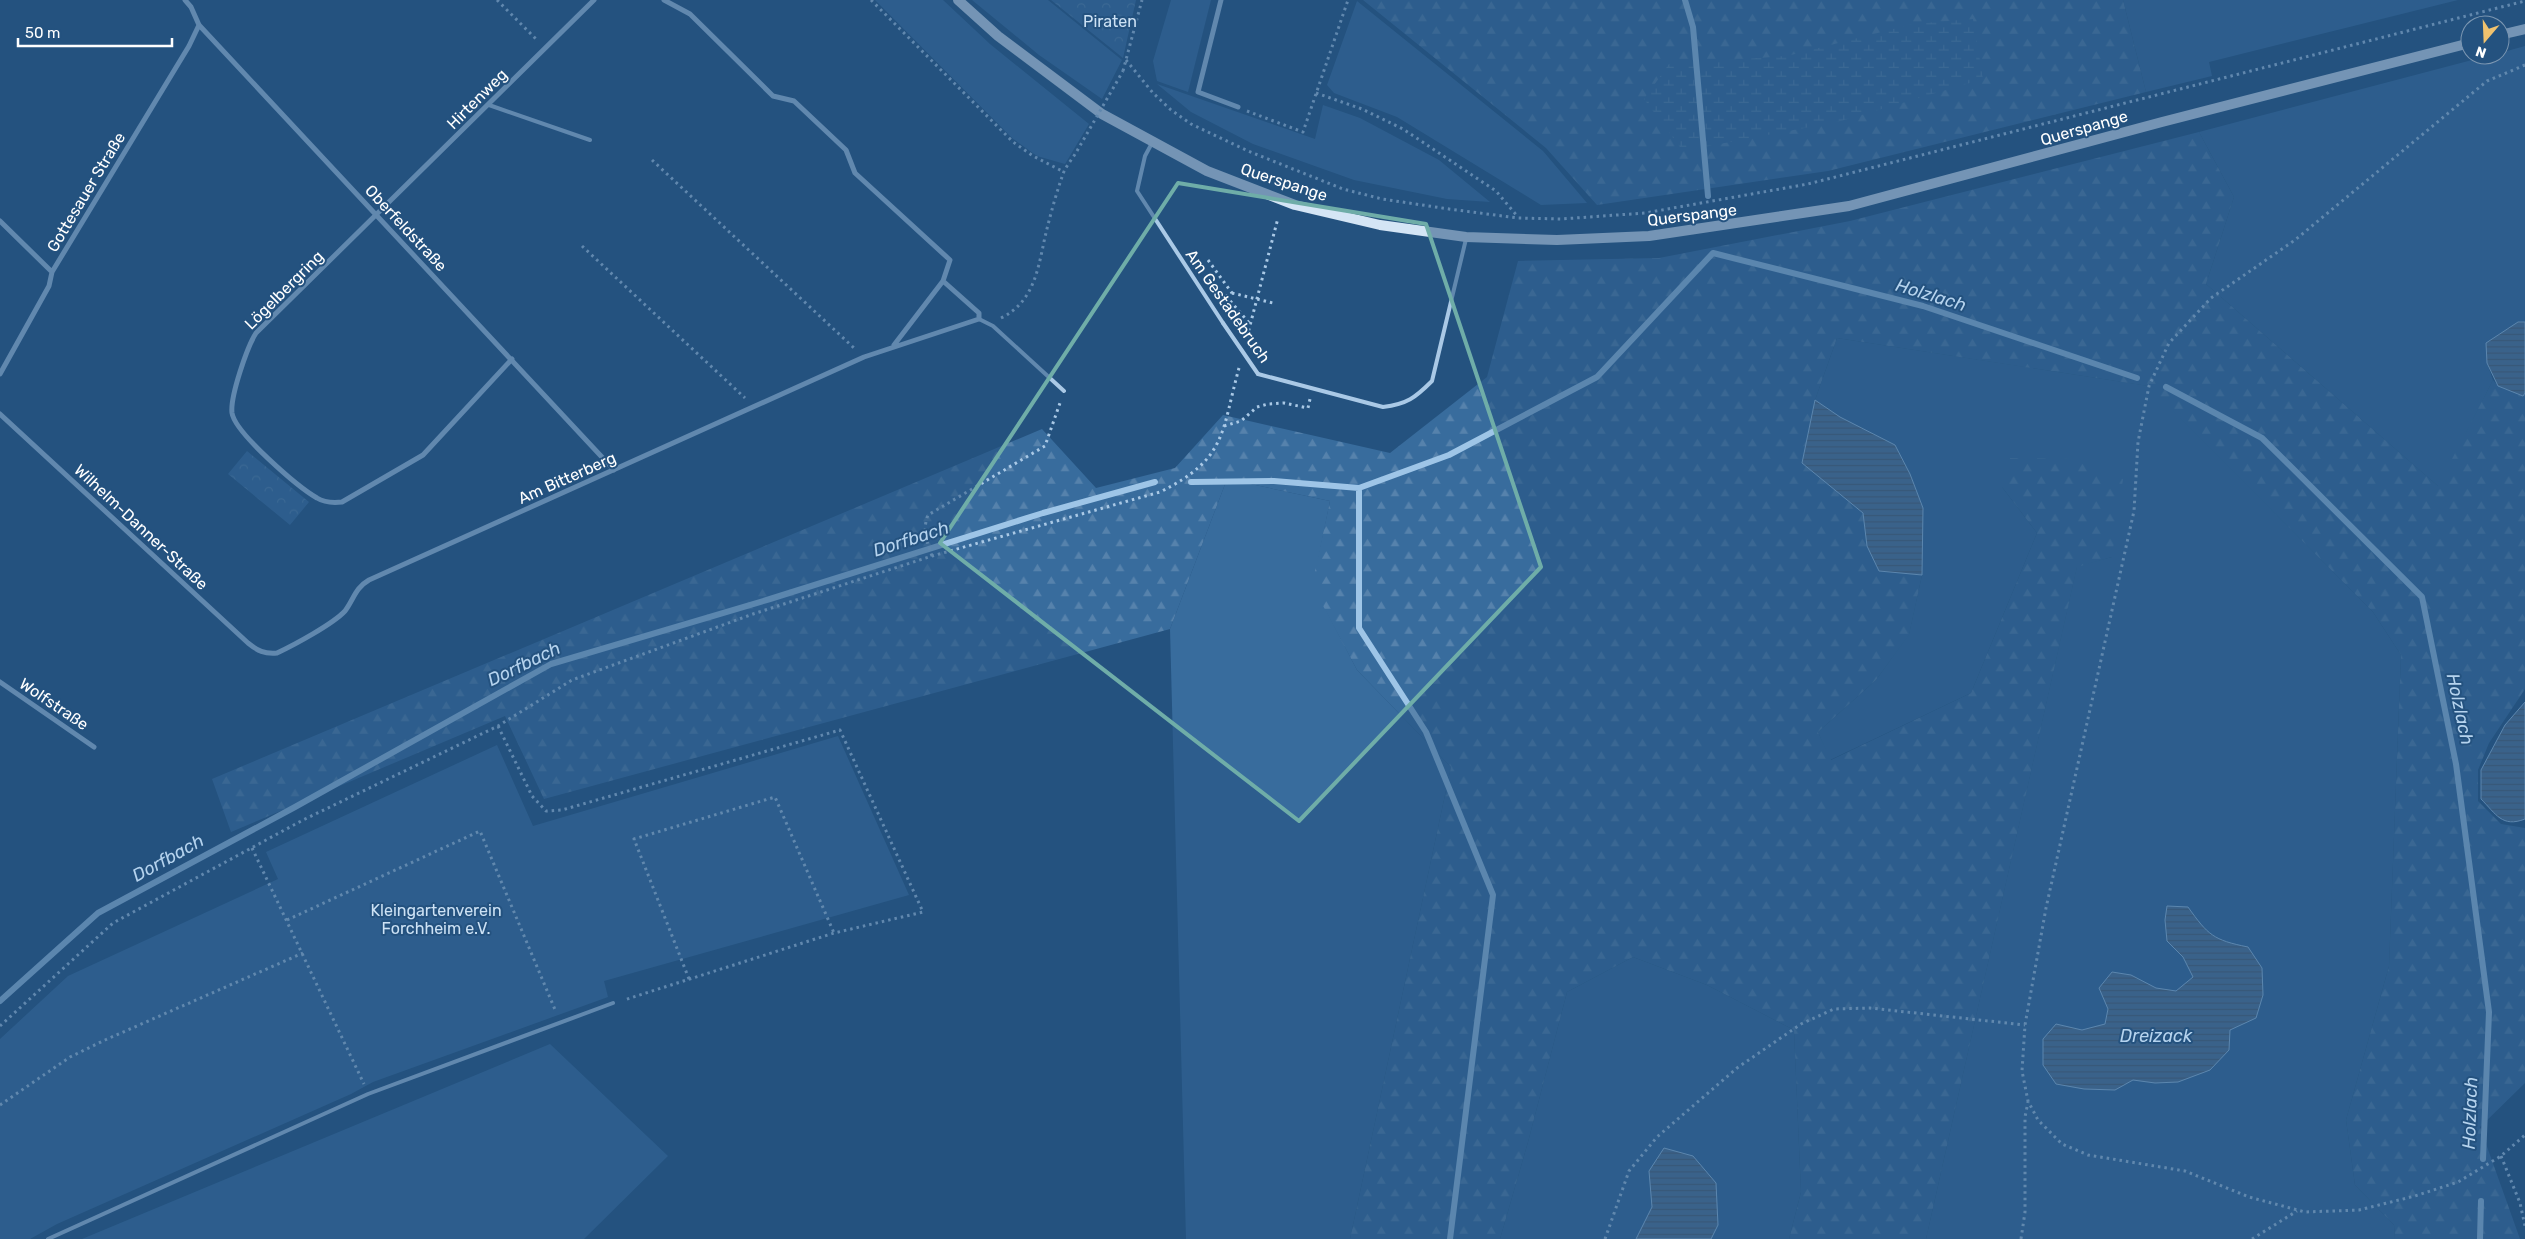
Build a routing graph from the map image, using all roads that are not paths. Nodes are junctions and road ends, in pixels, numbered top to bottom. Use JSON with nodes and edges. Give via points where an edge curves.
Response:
{"nodes":[{"id":1,"x":185,"y":0,"type":"edge"},
{"id":2,"x":196,"y":0,"type":"edge"},
{"id":3,"x":594,"y":0,"type":"edge"},
{"id":4,"x":664,"y":0,"type":"edge"},
{"id":5,"x":958,"y":0,"type":"edge"},
{"id":6,"x":1221,"y":0,"type":"edge"},
{"id":7,"x":191,"y":6,"type":"junction"},
{"id":8,"x":199,"y":25,"type":"junction"},
{"id":9,"x":2525,"y":29,"type":"edge"},
{"id":10,"x":2510,"y":33,"type":"edge"},
{"id":11,"x":2460,"y":46,"type":"edge"},
{"id":12,"x":489,"y":105,"type":"junction"},
{"id":13,"x":1238,"y":107,"type":"road end"},
{"id":14,"x":590,"y":140,"type":"dead end"},
{"id":15,"x":1152,"y":143,"type":"junction"},
{"id":16,"x":377,"y":216,"type":"junction"},
{"id":17,"x":0,"y":222,"type":"edge"},
{"id":18,"x":1466,"y":237,"type":"junction"},
{"id":19,"x":52,"y":272,"type":"junction"},
{"id":20,"x":943,"y":282,"type":"junction"},
{"id":21,"x":978,"y":319,"type":"junction"},
{"id":22,"x":894,"y":345,"type":"junction"},
{"id":23,"x":512,"y":359,"type":"junction"},
{"id":24,"x":0,"y":374,"type":"edge"},
{"id":25,"x":1064,"y":391,"type":"road end"},
{"id":26,"x":0,"y":414,"type":"edge"},
{"id":27,"x":614,"y":470,"type":"junction"},
{"id":28,"x":267,"y":654,"type":"joint"},
{"id":29,"x":0,"y":682,"type":"edge"},
{"id":30,"x":94,"y":747,"type":"dead end"},
{"id":31,"x":613,"y":1004,"type":"road end"},
{"id":32,"x":48,"y":1239,"type":"edge"}],
"edges":[{"from":1,"to":7,"type":"street","name":"Oberfeldstraße"},
{"from":2,"to":7,"type":"street"},
{"from":3,"to":12,"type":"street","name":"Hirtenweg"},
{"from":4,"to":20,"type":"street","via":[[690,14],[773,96],[794,101],[846,150],[855,173],[950,260]]},
{"from":5,"to":15,"type":"main road","name":"Querspange","via":[[1052,78],[1102,114]]},
{"from":6,"to":13,"type":"street","via":[[1198,92]]},
{"from":7,"to":8,"type":"street","name":"Oberfeldstraße"},
{"from":8,"to":16,"type":"street","name":"Oberfeldstraße"},
{"from":8,"to":19,"type":"street","name":"Gottesauer Straße"},
{"from":9,"to":10,"type":"main road"},
{"from":11,"to":18,"type":"main road","name":"Querspange","via":[[1849,206],[1649,236],[1557,240]]},
{"from":12,"to":14,"type":"lane"},
{"from":12,"to":16,"type":"street","name":"Hirtenweg"},
{"from":15,"to":18,"type":"main road","name":"Querspange","via":[[1207,171],[1295,205],[1380,225]]},
{"from":15,"to":18,"type":"lane","name":"Am Gestadebruch","bridge":true,"via":[[1145,156],[1136,191],[1258,374],[1383,406],[1402,405],[1419,394],[1432,381]]},
{"from":16,"to":23,"type":"street","name":"Oberfeldstraße"},
{"from":16,"to":23,"type":"street","name":"Lögelbergring","via":[[251,341],[231,412],[244,435],[316,498],[328,504],[342,502],[423,455]]},
{"from":17,"to":19,"type":"street"},
{"from":19,"to":24,"type":"street","name":"Gottesauer Straße","via":[[49,286]]},
{"from":20,"to":21,"type":"street","via":[[979,314]]},
{"from":20,"to":22,"type":"street"},
{"from":21,"to":22,"type":"street","name":"Am Bitterberg"},
{"from":21,"to":25,"type":"lane","via":[[993,326]]},
{"from":22,"to":27,"type":"street","name":"Am Bitterberg"},
{"from":23,"to":27,"type":"street","name":"Oberfeldstraße"},
{"from":26,"to":28,"type":"street","name":"Wilhelm-Danner-Straße","via":[[248,643]]},
{"from":27,"to":28,"type":"street","name":"Am Bitterberg","via":[[369,580],[355,591],[349,605],[336,618],[286,649]]},
{"from":29,"to":30,"type":"street","name":"Wolfstraße"},
{"from":31,"to":32,"type":"lane","via":[[368,1094]]}]}
